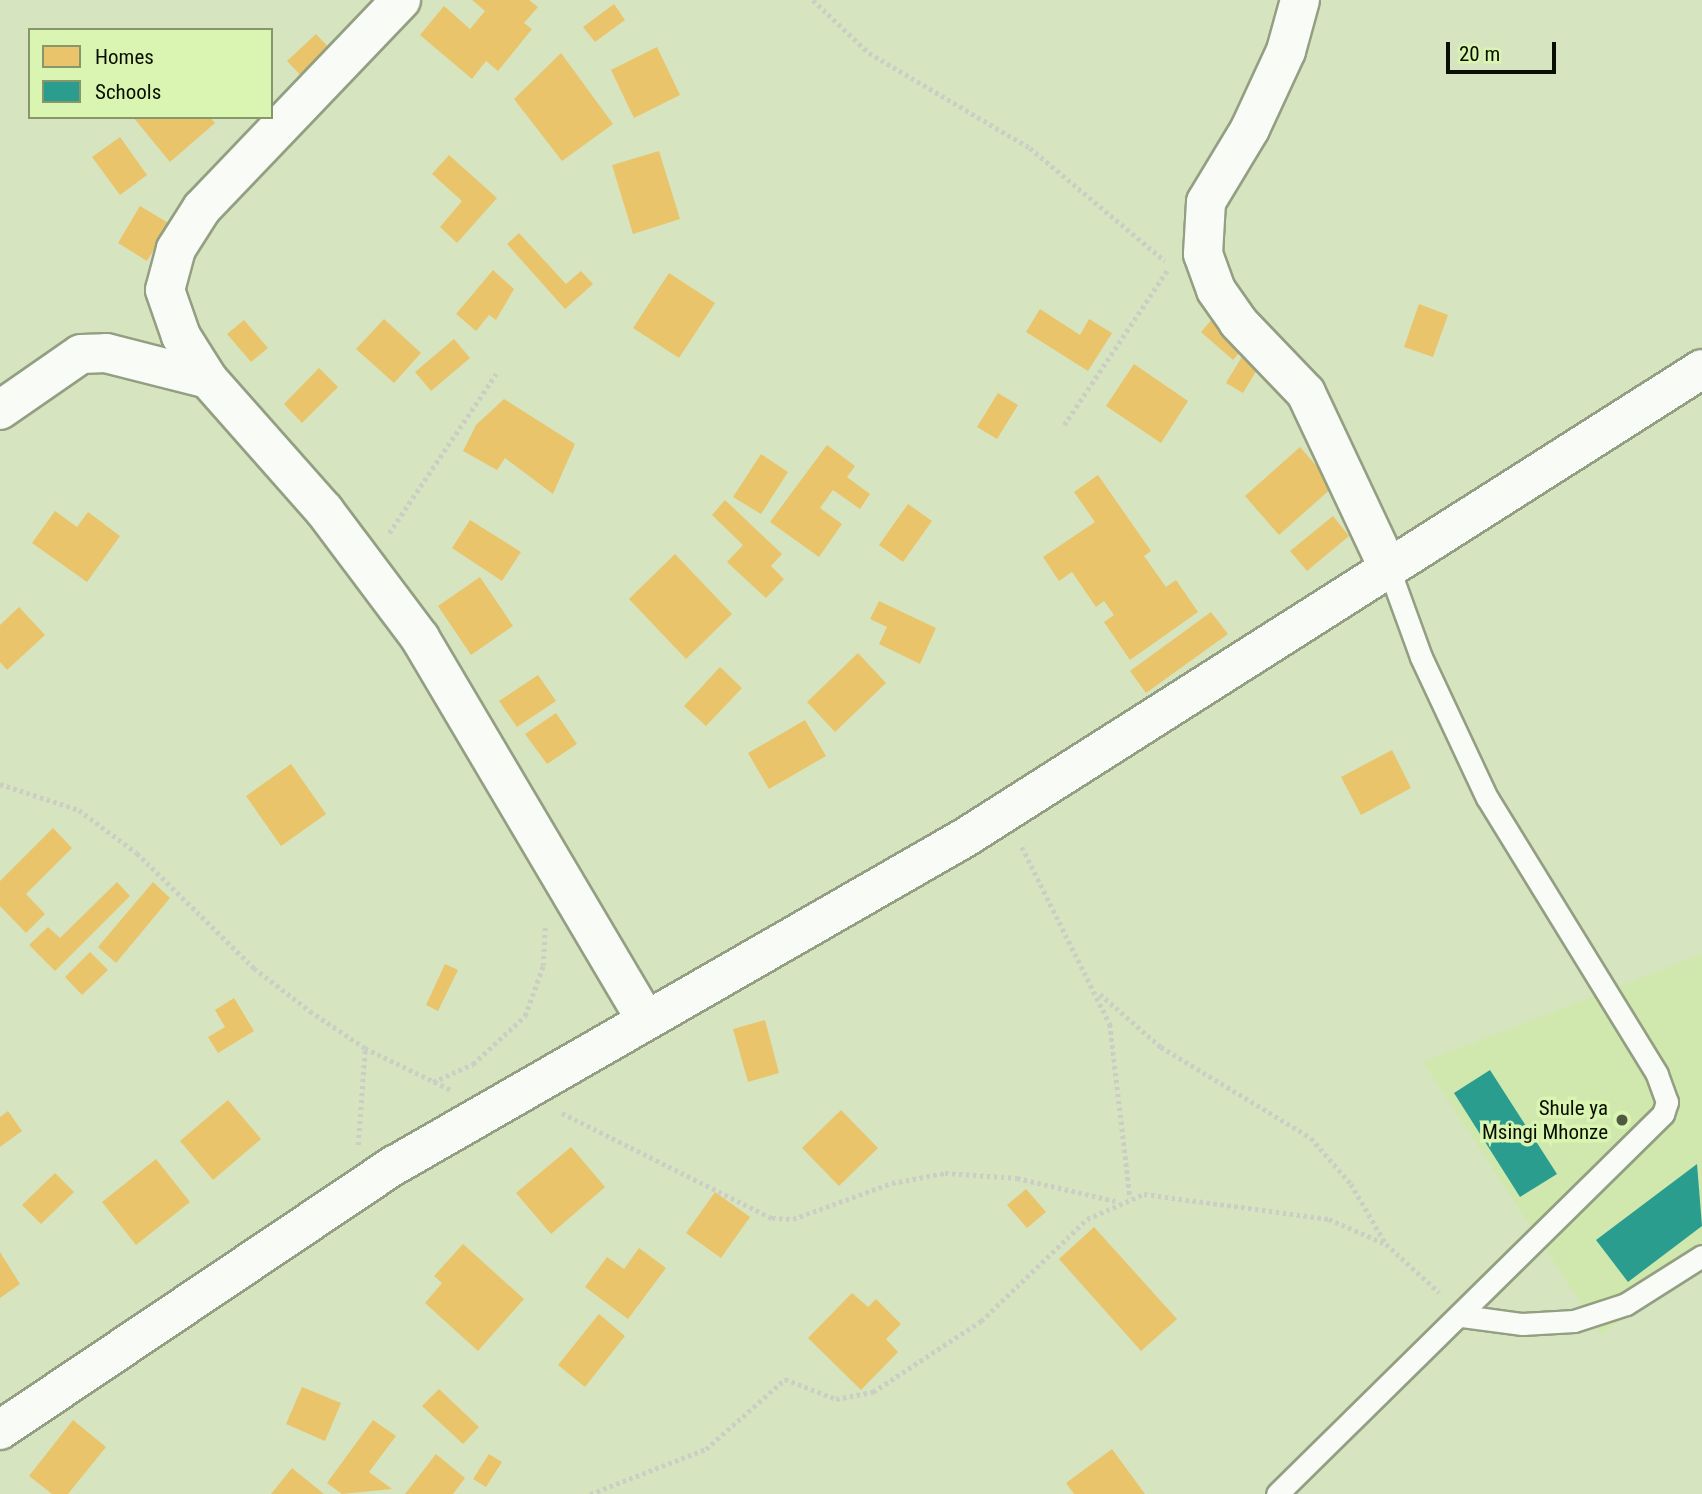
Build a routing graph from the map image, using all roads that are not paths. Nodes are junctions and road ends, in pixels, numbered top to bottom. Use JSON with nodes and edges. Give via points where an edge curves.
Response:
{"nodes":[{"id":1,"x":401,"y":0,"type":"edge"},
{"id":2,"x":1300,"y":0,"type":"edge"},
{"id":3,"x":1702,"y":369,"type":"edge"},
{"id":4,"x":208,"y":379,"type":"junction"},
{"id":5,"x":0,"y":410,"type":"edge"},
{"id":6,"x":1390,"y":569,"type":"junction"},
{"id":7,"x":645,"y":1017,"type":"junction"},
{"id":8,"x":1702,"y":1256,"type":"edge"},
{"id":9,"x":1462,"y":1316,"type":"junction"},
{"id":10,"x":0,"y":1430,"type":"edge"},
{"id":11,"x":1278,"y":1494,"type":"edge"}],
"edges":[{"from":1,"to":4,"type":"street","via":[[258,146],[202,208],[176,249],[165,290],[181,336]]},
{"from":2,"to":6,"type":"street","via":[[1286,51],[1250,129],[1206,202],[1203,254],[1216,290],[1238,322],[1306,393]]},
{"from":3,"to":6,"type":"street"},
{"from":4,"to":5,"type":"street","via":[[106,353],[81,354]]},
{"from":4,"to":7,"type":"street","via":[[365,564],[467,711]]},
{"from":6,"to":7,"type":"street","via":[[1004,814],[839,913]]},
{"from":6,"to":9,"type":"lane","via":[[1421,657],[1487,798],[1657,1074],[1667,1102],[1663,1114]]},
{"from":7,"to":10,"type":"street","via":[[360,1188]]},
{"from":8,"to":9,"type":"lane","via":[[1626,1304],[1574,1321],[1522,1324]]},
{"from":9,"to":11,"type":"lane"}]}
